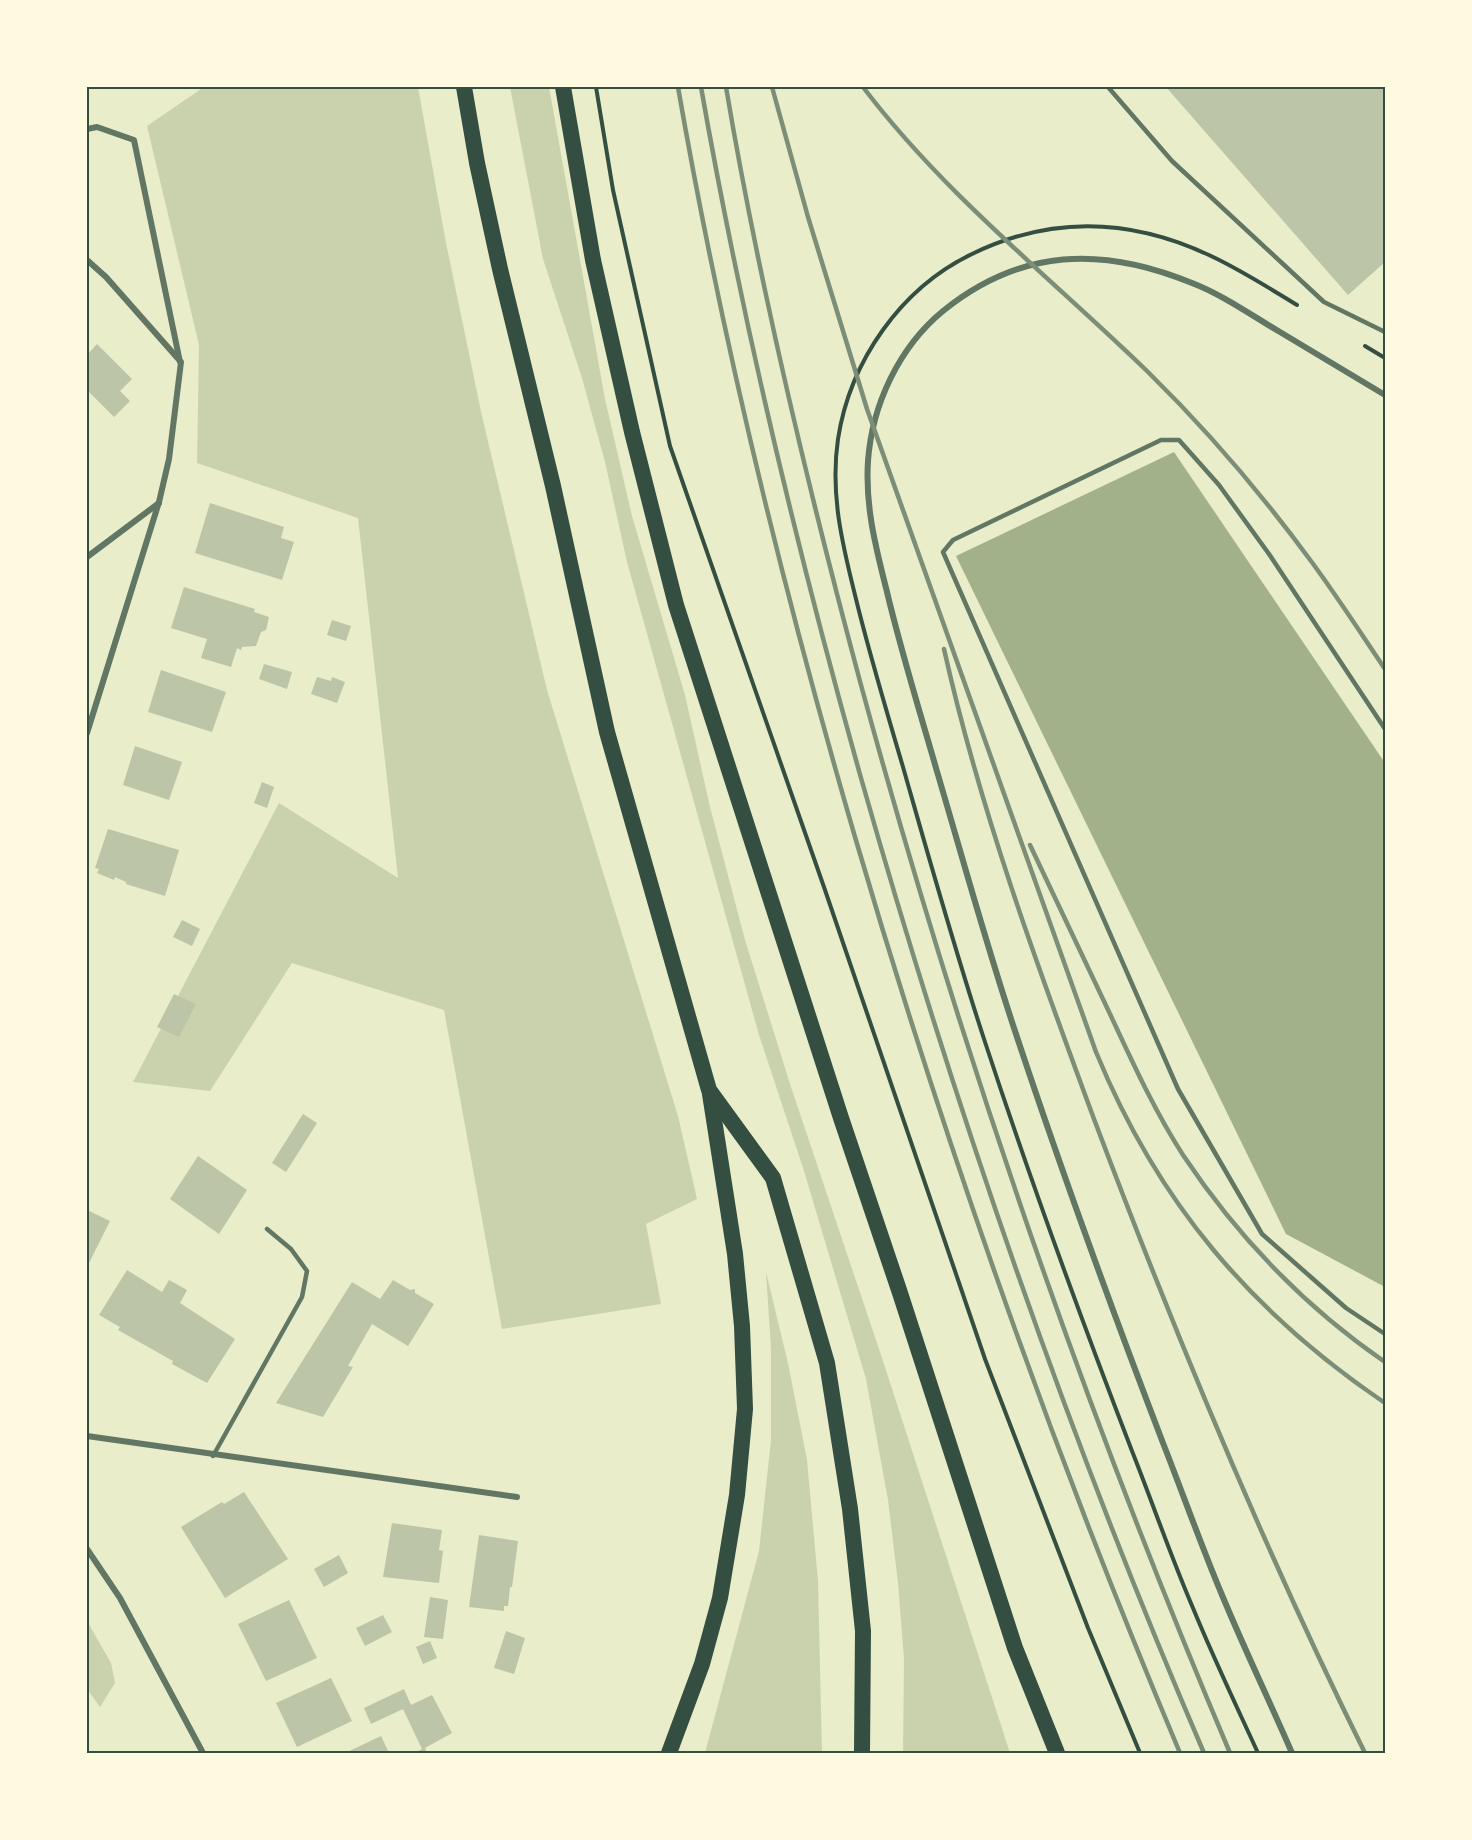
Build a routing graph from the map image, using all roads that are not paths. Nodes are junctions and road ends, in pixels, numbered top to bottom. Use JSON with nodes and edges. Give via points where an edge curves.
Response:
{"nodes":[{"id":1,"x":464,"y":87,"type":"edge"},
{"id":2,"x":563,"y":87,"type":"edge"},
{"id":3,"x":1108,"y":87,"type":"edge"},
{"id":4,"x":87,"y":129,"type":"edge"},
{"id":5,"x":87,"y":260,"type":"edge"},
{"id":6,"x":1385,"y":332,"type":"edge"},
{"id":7,"x":181,"y":362,"type":"junction"},
{"id":8,"x":1385,"y":395,"type":"edge"},
{"id":9,"x":159,"y":502,"type":"junction"},
{"id":10,"x":87,"y":557,"type":"edge"},
{"id":11,"x":1385,"y":729,"type":"edge"},
{"id":12,"x":87,"y":733,"type":"edge"},
{"id":13,"x":709,"y":1090,"type":"junction"},
{"id":14,"x":267,"y":1229,"type":"dead end"},
{"id":15,"x":1385,"y":1334,"type":"edge"},
{"id":16,"x":87,"y":1436,"type":"edge"},
{"id":17,"x":213,"y":1456,"type":"junction"},
{"id":18,"x":517,"y":1497,"type":"dead end"},
{"id":19,"x":87,"y":1549,"type":"edge"},
{"id":20,"x":203,"y":1753,"type":"edge"},
{"id":21,"x":669,"y":1753,"type":"edge"},
{"id":22,"x":862,"y":1753,"type":"edge"},
{"id":23,"x":1057,"y":1753,"type":"edge"},
{"id":24,"x":1292,"y":1753,"type":"edge"}],
"edges":[{"from":1,"to":13,"type":"highway","via":[[500,269],[607,732]]},
{"from":2,"to":23,"type":"highway","via":[[593,260],[676,605],[1015,1648]]},
{"from":3,"to":6,"type":"lane","via":[[1172,161],[1324,302]]},
{"from":4,"to":7,"type":"street","via":[[97,127],[134,140]]},
{"from":5,"to":7,"type":"street"},
{"from":7,"to":9,"type":"street","via":[[169,459]]},
{"from":8,"to":24,"type":"street","via":[[1195,284],[1124,262],[1057,259],[1000,276],[961,297],[937,316],[896,368],[882,398],[869,453],[869,514],[893,616],[1015,1032],[1105,1292],[1222,1596]]},
{"from":9,"to":10,"type":"street"},
{"from":9,"to":12,"type":"street"},
{"from":11,"to":15,"type":"lane","via":[[1220,485],[1179,440],[1161,440],[953,540],[943,552],[1178,1089],[1262,1234],[1346,1308]]},
{"from":13,"to":21,"type":"highway","via":[[736,1264],[745,1409],[737,1495],[720,1598],[702,1664]]},
{"from":13,"to":22,"type":"highway","via":[[773,1178],[827,1363],[850,1509],[862,1632]]},
{"from":14,"to":17,"type":"lane","via":[[291,1249],[308,1271],[302,1297]]},
{"from":16,"to":17,"type":"street"},
{"from":17,"to":18,"type":"street"},
{"from":19,"to":20,"type":"street","via":[[120,1598]]}]}
